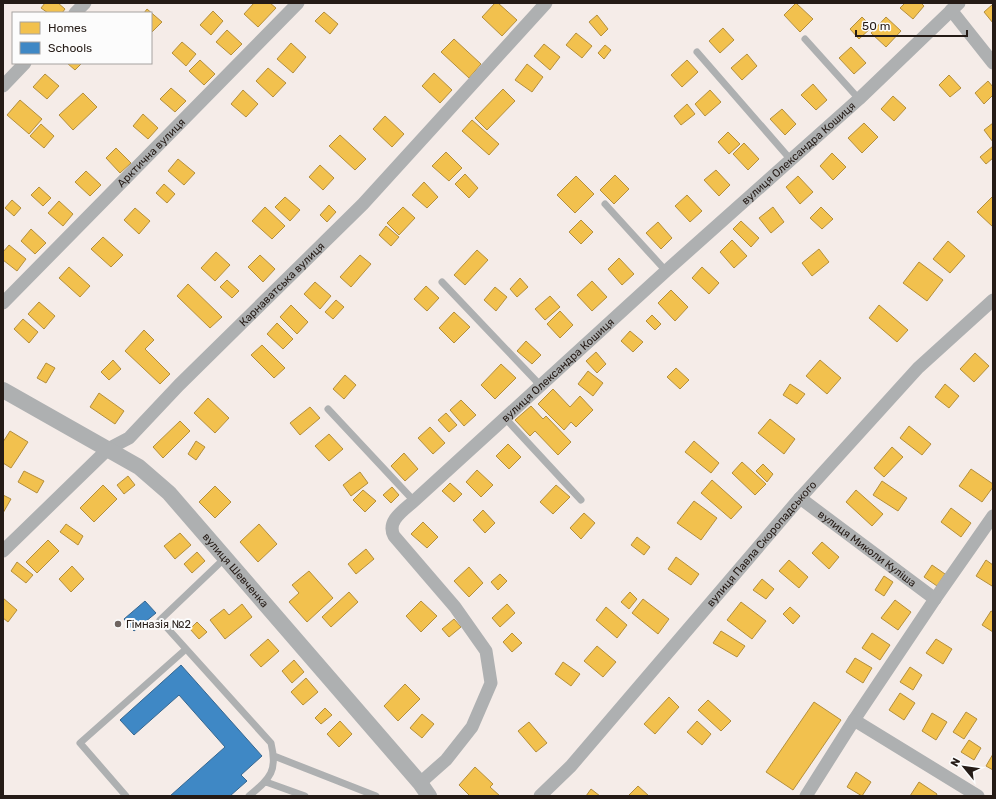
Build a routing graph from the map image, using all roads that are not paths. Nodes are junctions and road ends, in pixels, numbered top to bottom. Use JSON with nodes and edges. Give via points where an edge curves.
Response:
{"nodes":[{"id":1,"x":85,"y":3,"type":"edge"},
{"id":2,"x":298,"y":3,"type":"edge"},
{"id":3,"x":546,"y":3,"type":"edge"},
{"id":4,"x":955,"y":7,"type":"edge"},
{"id":5,"x":76,"y":12,"type":"edge"},
{"id":6,"x":805,"y":39,"type":"dead end"},
{"id":7,"x":697,"y":52,"type":"dead end"},
{"id":8,"x":993,"y":63,"type":"edge"},
{"id":9,"x":25,"y":64,"type":"edge"},
{"id":10,"x":3,"y":86,"type":"edge"},
{"id":11,"x":859,"y":99,"type":"junction"},
{"id":12,"x":791,"y":160,"type":"junction"},
{"id":13,"x":605,"y":204,"type":"dead end"},
{"id":14,"x":666,"y":271,"type":"junction"},
{"id":15,"x":442,"y":282,"type":"dead end"},
{"id":16,"x":993,"y":300,"type":"edge"},
{"id":17,"x":3,"y":303,"type":"edge"},
{"id":18,"x":540,"y":385,"type":"junction"},
{"id":19,"x":3,"y":390,"type":"edge"},
{"id":20,"x":328,"y":409,"type":"dead end"},
{"id":21,"x":505,"y":418,"type":"junction"},
{"id":22,"x":108,"y":450,"type":"junction"},
{"id":23,"x":800,"y":498,"type":"junction"},
{"id":24,"x":581,"y":500,"type":"dead end"},
{"id":25,"x":414,"y":501,"type":"junction"},
{"id":26,"x":993,"y":516,"type":"edge"},
{"id":27,"x":3,"y":551,"type":"edge"},
{"id":28,"x":225,"y":558,"type":"junction"},
{"id":29,"x":935,"y":599,"type":"junction"},
{"id":30,"x":186,"y":649,"type":"junction"},
{"id":31,"x":854,"y":720,"type":"junction"},
{"id":32,"x":274,"y":756,"type":"junction"},
{"id":33,"x":266,"y":782,"type":"junction"},
{"id":34,"x":424,"y":790,"type":"edge"},
{"id":35,"x":126,"y":796,"type":"edge"},
{"id":36,"x":249,"y":796,"type":"edge"},
{"id":37,"x":305,"y":796,"type":"edge"},
{"id":38,"x":376,"y":796,"type":"edge"},
{"id":39,"x":540,"y":796,"type":"edge"},
{"id":40,"x":806,"y":796,"type":"edge"},
{"id":41,"x":978,"y":796,"type":"edge"}],
"edges":[{"from":1,"to":5,"type":"street"},
{"from":2,"to":17,"type":"street","name":"Арктична вулиця"},
{"from":3,"to":22,"type":"street","name":"Карнаватська вулиця","via":[[363,204],[129,438]]},
{"from":4,"to":8,"type":"street"},
{"from":4,"to":11,"type":"street","name":"вулиця Олександра Кошиця"},
{"from":6,"to":11,"type":"lane"},
{"from":7,"to":12,"type":"lane"},
{"from":9,"to":10,"type":"street"},
{"from":11,"to":12,"type":"street","name":"вулиця Олександра Кошиця"},
{"from":12,"to":14,"type":"street","name":"вулиця Олександра Кошиця"},
{"from":13,"to":14,"type":"lane"},
{"from":14,"to":18,"type":"street","name":"вулиця Олександра Кошиця"},
{"from":15,"to":18,"type":"lane"},
{"from":16,"to":23,"type":"street","name":"вулиця Павла Скоропадського","via":[[918,368]]},
{"from":18,"to":21,"type":"street","name":"вулиця Олександра Кошиця"},
{"from":19,"to":22,"type":"street","name":"вулиця Шевченка"},
{"from":20,"to":25,"type":"lane"},
{"from":21,"to":24,"type":"lane"},
{"from":21,"to":25,"type":"street","name":"вулиця Олександра Кошиця"},
{"from":22,"to":27,"type":"street","name":"Карнаватська вулиця"},
{"from":22,"to":28,"type":"street","name":"вулиця Шевченка","via":[[139,467],[169,493]]},
{"from":23,"to":29,"type":"street","name":"вулиця Миколи Куліша"},
{"from":23,"to":39,"type":"street","name":"вулиця Павла Скоропадського","via":[[571,766]]},
{"from":25,"to":34,"type":"street","name":"вулиця Олександра Кошиця","via":[[396,518],[391,531],[455,607],[486,651],[491,683],[472,727]]},
{"from":26,"to":29,"type":"street"},
{"from":28,"to":30,"type":"lane","via":[[160,620]]},
{"from":28,"to":34,"type":"street","name":"вулиця Шевченка"},
{"from":29,"to":31,"type":"street"},
{"from":30,"to":32,"type":"lane","via":[[271,743]]},
{"from":30,"to":35,"type":"lane","via":[[80,743]]},
{"from":31,"to":40,"type":"street"},
{"from":31,"to":41,"type":"street"},
{"from":32,"to":33,"type":"lane","via":[[273,768]]},
{"from":32,"to":38,"type":"lane"},
{"from":33,"to":36,"type":"lane"},
{"from":33,"to":37,"type":"lane"}]}
